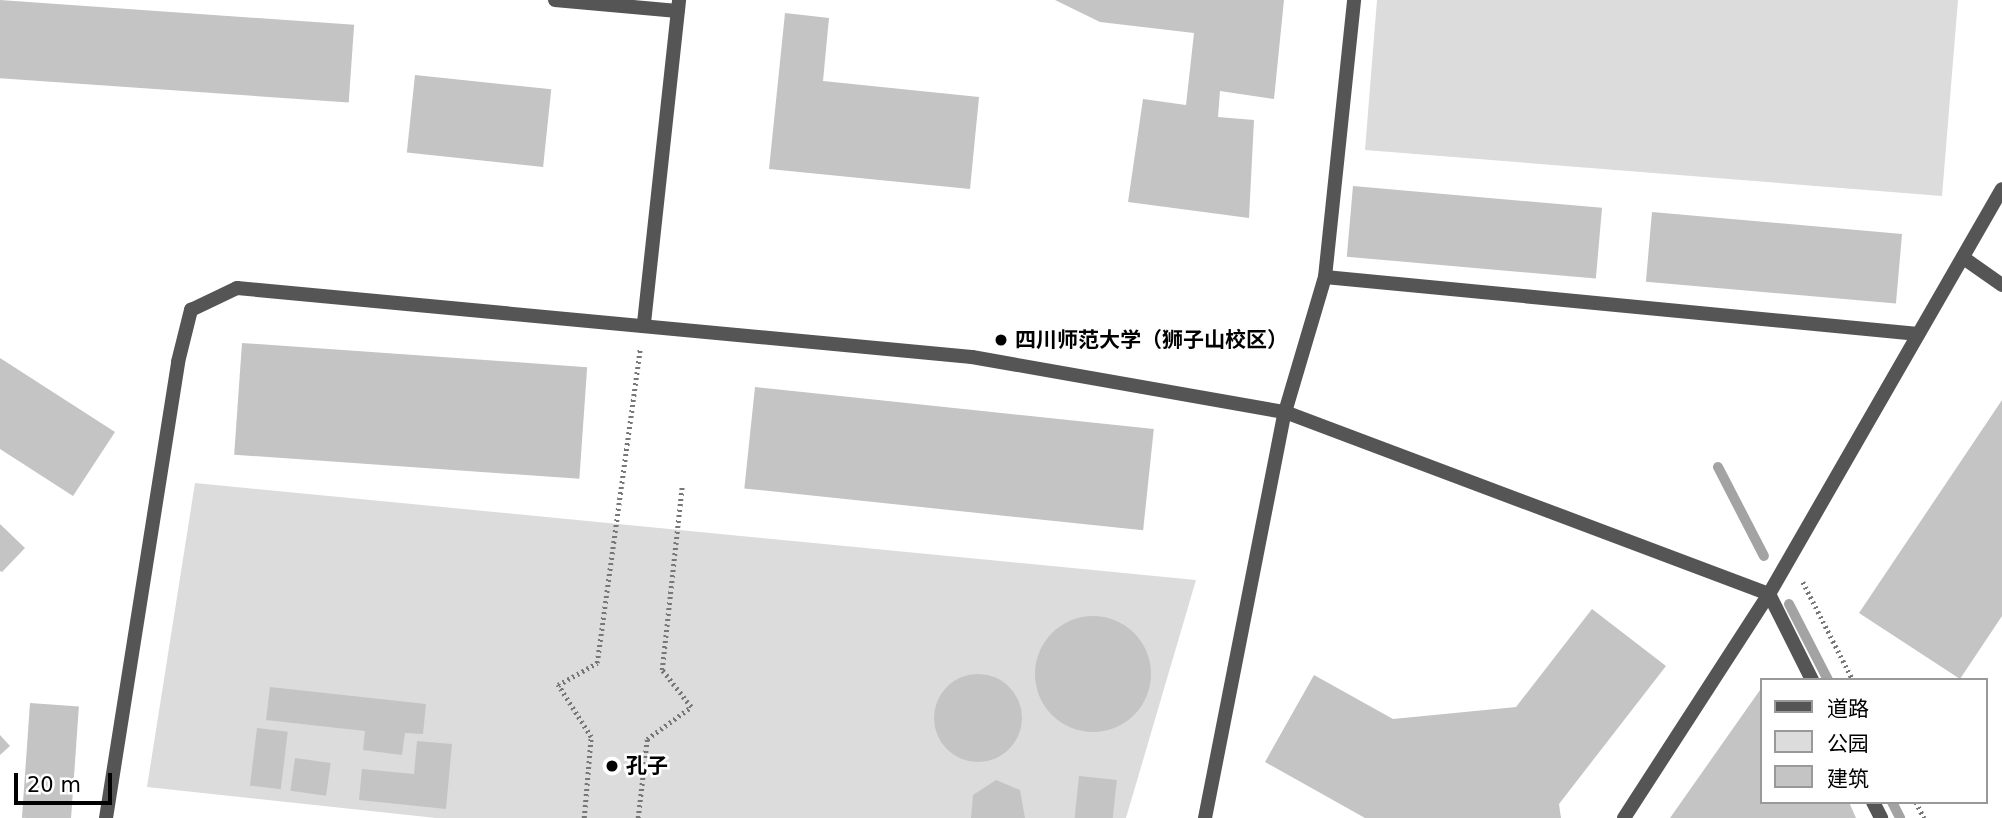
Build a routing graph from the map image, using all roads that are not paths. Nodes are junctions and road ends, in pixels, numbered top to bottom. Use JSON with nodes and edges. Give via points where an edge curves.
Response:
{"nodes":[{"id":1,"x":555,"y":0,"type":"edge"},
{"id":2,"x":1354,"y":0,"type":"edge"},
{"id":3,"x":678,"y":6,"type":"edge"},
{"id":4,"x":2002,"y":189,"type":"edge"},
{"id":5,"x":1965,"y":259,"type":"junction"},
{"id":6,"x":1325,"y":277,"type":"junction"},
{"id":7,"x":2002,"y":285,"type":"edge"},
{"id":8,"x":644,"y":323,"type":"junction"},
{"id":9,"x":1918,"y":334,"type":"junction"},
{"id":10,"x":1286,"y":412,"type":"junction"},
{"id":11,"x":1769,"y":594,"type":"junction"},
{"id":12,"x":1811,"y":678,"type":"edge"},
{"id":13,"x":106,"y":818,"type":"edge"},
{"id":14,"x":1205,"y":818,"type":"edge"},
{"id":15,"x":1623,"y":818,"type":"edge"}],
"edges":[{"from":1,"to":3,"type":"street"},
{"from":2,"to":6,"type":"street"},
{"from":3,"to":8,"type":"street"},
{"from":4,"to":5,"type":"street"},
{"from":5,"to":7,"type":"street"},
{"from":5,"to":9,"type":"street"},
{"from":6,"to":9,"type":"street"},
{"from":6,"to":10,"type":"street"},
{"from":8,"to":10,"type":"street","via":[[972,357]]},
{"from":8,"to":13,"type":"street","via":[[237,288],[191,310],[161,449]]},
{"from":9,"to":11,"type":"street"},
{"from":10,"to":11,"type":"street"},
{"from":10,"to":14,"type":"street"},
{"from":11,"to":12,"type":"street"},
{"from":11,"to":15,"type":"street"}]}
